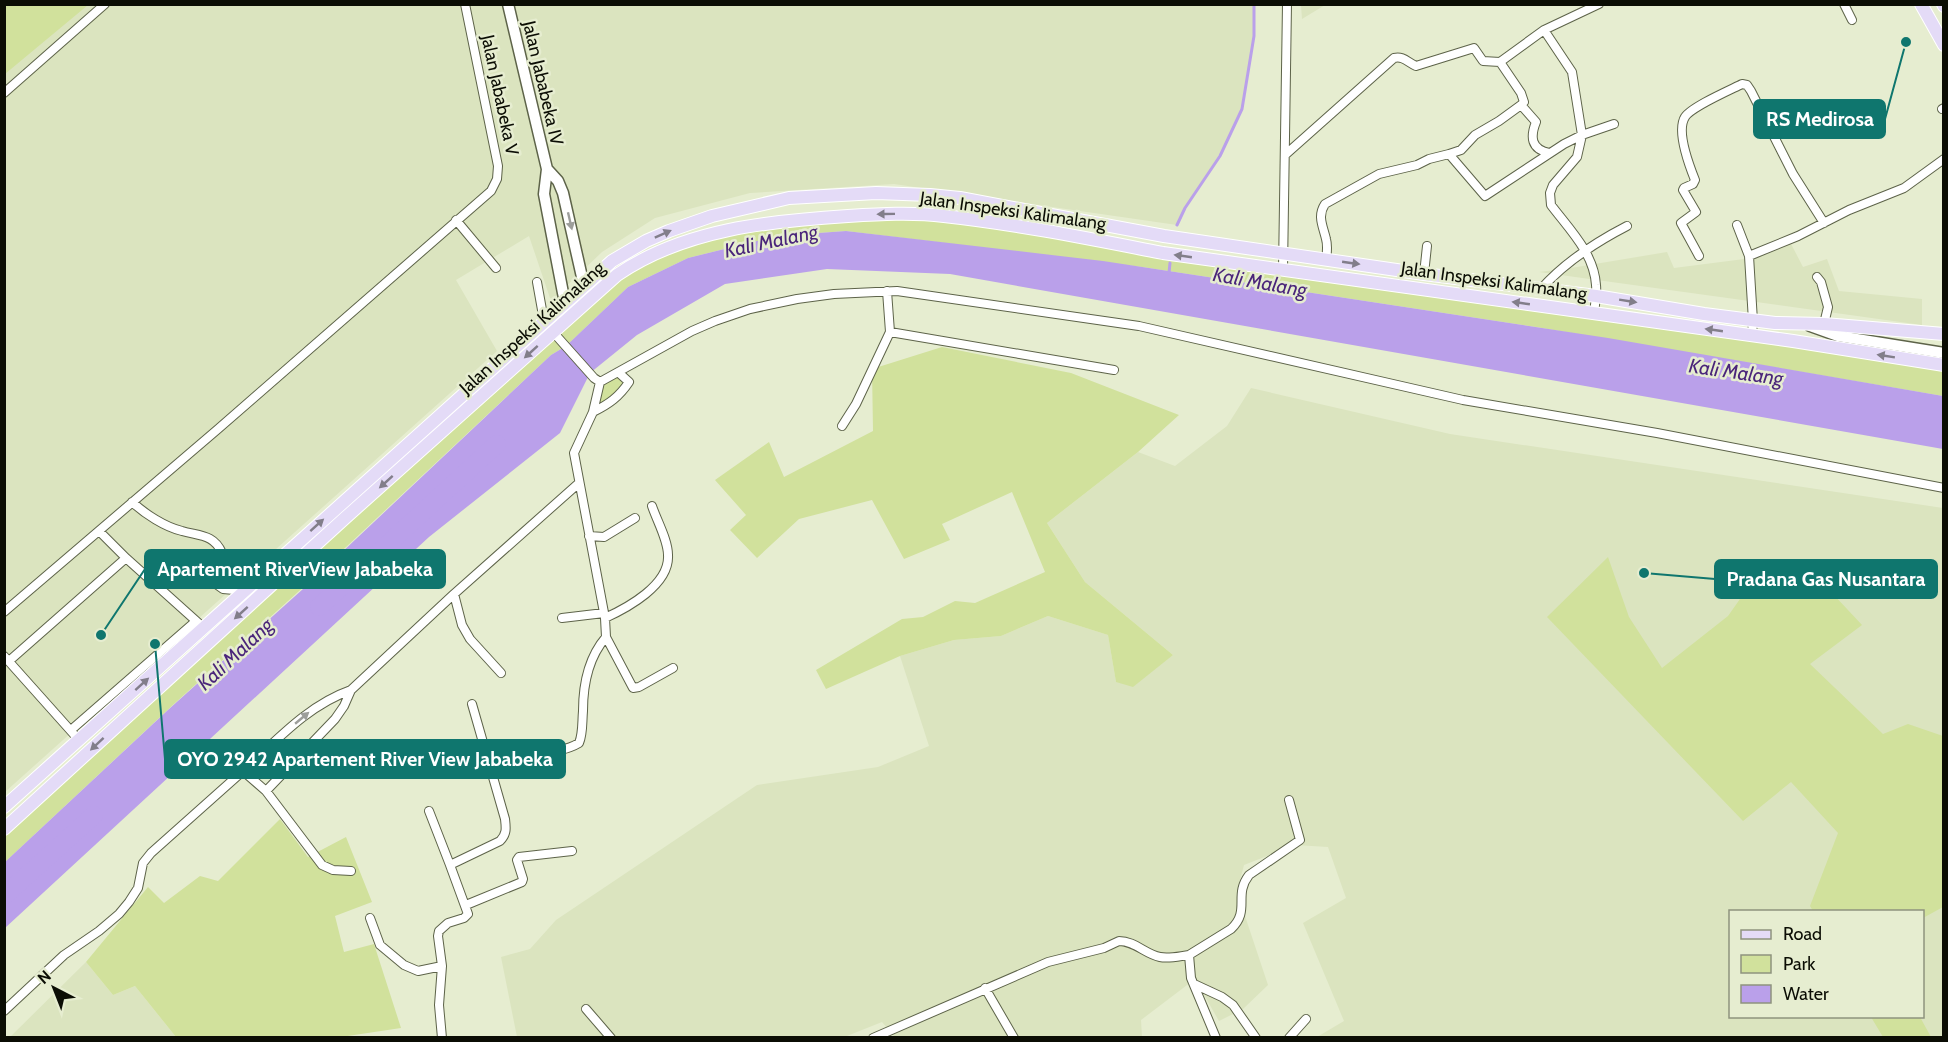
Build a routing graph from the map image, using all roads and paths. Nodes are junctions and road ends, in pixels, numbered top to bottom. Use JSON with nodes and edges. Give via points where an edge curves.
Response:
{"nodes":[{"id":1,"x":105,"y":4,"type":"edge"},
{"id":2,"x":465,"y":4,"type":"edge"},
{"id":3,"x":508,"y":4,"type":"edge"},
{"id":4,"x":1287,"y":4,"type":"edge"},
{"id":5,"x":1599,"y":4,"type":"edge"},
{"id":6,"x":1844,"y":4,"type":"edge"},
{"id":7,"x":1922,"y":4,"type":"edge"},
{"id":8,"x":1852,"y":20,"type":"dead end"},
{"id":9,"x":1544,"y":30,"type":"junction"},
{"id":10,"x":1944,"y":45,"type":"edge"},
{"id":11,"x":1500,"y":62,"type":"junction"},
{"id":12,"x":4,"y":93,"type":"edge"},
{"id":13,"x":1521,"y":105,"type":"junction"},
{"id":14,"x":1614,"y":124,"type":"dead end"},
{"id":15,"x":1582,"y":135,"type":"junction"},
{"id":16,"x":1549,"y":153,"type":"junction"},
{"id":17,"x":1449,"y":154,"type":"junction"},
{"id":18,"x":1285,"y":155,"type":"junction"},
{"id":19,"x":1944,"y":159,"type":"edge"},
{"id":20,"x":547,"y":169,"type":"junction"},
{"id":21,"x":923,"y":195,"type":"junction"},
{"id":22,"x":921,"y":215,"type":"junction"},
{"id":23,"x":456,"y":220,"type":"junction"},
{"id":24,"x":1824,"y":223,"type":"junction"},
{"id":25,"x":1737,"y":225,"type":"dead end"},
{"id":26,"x":1627,"y":226,"type":"dead end"},
{"id":27,"x":1427,"y":246,"type":"dead end"},
{"id":28,"x":1586,"y":250,"type":"junction"},
{"id":29,"x":1283,"y":254,"type":"junction"},
{"id":30,"x":1699,"y":256,"type":"dead end"},
{"id":31,"x":1749,"y":256,"type":"junction"},
{"id":32,"x":1326,"y":260,"type":"junction"},
{"id":33,"x":496,"y":268,"type":"dead end"},
{"id":34,"x":1392,"y":269,"type":"junction"},
{"id":35,"x":601,"y":270,"type":"junction"},
{"id":36,"x":1283,"y":270,"type":"junction"},
{"id":37,"x":1424,"y":274,"type":"junction"},
{"id":38,"x":1817,"y":277,"type":"dead end"},
{"id":39,"x":611,"y":280,"type":"junction"},
{"id":40,"x":537,"y":282,"type":"dead end"},
{"id":41,"x":1485,"y":282,"type":"junction"},
{"id":42,"x":1390,"y":285,"type":"junction"},
{"id":43,"x":584,"y":286,"type":"junction"},
{"id":44,"x":1541,"y":290,"type":"junction"},
{"id":45,"x":887,"y":291,"type":"junction"},
{"id":46,"x":593,"y":296,"type":"junction"},
{"id":47,"x":1596,"y":296,"type":"junction"},
{"id":48,"x":1484,"y":298,"type":"junction"},
{"id":49,"x":566,"y":302,"type":"junction"},
{"id":50,"x":574,"y":313,"type":"junction"},
{"id":51,"x":1594,"y":313,"type":"junction"},
{"id":52,"x":544,"y":321,"type":"junction"},
{"id":53,"x":1753,"y":321,"type":"junction"},
{"id":54,"x":1801,"y":323,"type":"junction"},
{"id":55,"x":1824,"y":324,"type":"junction"},
{"id":56,"x":553,"y":332,"type":"junction"},
{"id":57,"x":890,"y":332,"type":"junction"},
{"id":58,"x":1944,"y":334,"type":"edge"},
{"id":59,"x":1752,"y":335,"type":"junction"},
{"id":60,"x":1840,"y":336,"type":"junction"},
{"id":61,"x":1793,"y":341,"type":"junction"},
{"id":62,"x":1944,"y":353,"type":"edge"},
{"id":63,"x":1944,"y":365,"type":"edge"},
{"id":64,"x":1113,"y":370,"type":"dead end"},
{"id":65,"x":618,"y":372,"type":"junction"},
{"id":66,"x":600,"y":382,"type":"junction"},
{"id":67,"x":593,"y":412,"type":"junction"},
{"id":68,"x":842,"y":426,"type":"dead end"},
{"id":69,"x":579,"y":483,"type":"junction"},
{"id":70,"x":1944,"y":488,"type":"edge"},
{"id":71,"x":132,"y":502,"type":"junction"},
{"id":72,"x":652,"y":506,"type":"dead end"},
{"id":73,"x":635,"y":518,"type":"dead end"},
{"id":74,"x":99,"y":531,"type":"junction"},
{"id":75,"x":589,"y":536,"type":"junction"},
{"id":76,"x":126,"y":558,"type":"junction"},
{"id":77,"x":454,"y":594,"type":"junction"},
{"id":78,"x":239,"y":596,"type":"junction"},
{"id":79,"x":4,"y":612,"type":"edge"},
{"id":80,"x":604,"y":616,"type":"junction"},
{"id":81,"x":562,"y":618,"type":"dead end"},
{"id":82,"x":200,"y":624,"type":"junction"},
{"id":83,"x":606,"y":637,"type":"junction"},
{"id":84,"x":7,"y":659,"type":"edge"},
{"id":85,"x":673,"y":668,"type":"dead end"},
{"id":86,"x":501,"y":673,"type":"dead end"},
{"id":87,"x":351,"y":690,"type":"junction"},
{"id":88,"x":472,"y":704,"type":"dead end"},
{"id":89,"x":70,"y":730,"type":"junction"},
{"id":90,"x":79,"y":740,"type":"junction"},
{"id":91,"x":490,"y":770,"type":"junction"},
{"id":92,"x":243,"y":771,"type":"junction"},
{"id":93,"x":266,"y":791,"type":"junction"},
{"id":94,"x":1289,"y":800,"type":"dead end"},
{"id":95,"x":4,"y":807,"type":"edge"},
{"id":96,"x":429,"y":811,"type":"dead end"},
{"id":97,"x":4,"y":829,"type":"edge"},
{"id":98,"x":572,"y":851,"type":"dead end"},
{"id":99,"x":450,"y":865,"type":"junction"},
{"id":100,"x":351,"y":871,"type":"dead end"},
{"id":101,"x":466,"y":905,"type":"junction"},
{"id":102,"x":370,"y":918,"type":"dead end"},
{"id":103,"x":1189,"y":955,"type":"junction"},
{"id":104,"x":442,"y":966,"type":"junction"},
{"id":105,"x":1194,"y":984,"type":"junction"},
{"id":106,"x":985,"y":988,"type":"junction"},
{"id":107,"x":586,"y":1009,"type":"dead end"},
{"id":108,"x":4,"y":1011,"type":"edge"},
{"id":109,"x":1306,"y":1019,"type":"dead end"},
{"id":110,"x":885,"y":1035,"type":"edge"},
{"id":111,"x":442,"y":1038,"type":"edge"},
{"id":112,"x":611,"y":1038,"type":"edge"},
{"id":113,"x":873,"y":1038,"type":"edge"},
{"id":114,"x":1014,"y":1038,"type":"edge"},
{"id":115,"x":1216,"y":1038,"type":"edge"},
{"id":116,"x":1256,"y":1038,"type":"edge"},
{"id":117,"x":1289,"y":1038,"type":"edge"}],
"edges":[{"from":1,"to":12,"type":"street"},
{"from":2,"to":23,"type":"street","name":"Jalan Jababeka V","via":[[498,166],[497,180],[490,191]]},
{"from":3,"to":20,"type":"street","name":"Jalan Jababeka IV"},
{"from":4,"to":18,"type":"street"},
{"from":5,"to":9,"type":"street"},
{"from":6,"to":8,"type":"street"},
{"from":7,"to":10,"type":"main road"},
{"from":9,"to":11,"type":"street"},
{"from":9,"to":15,"type":"street","via":[[1572,72]]},
{"from":11,"to":13,"type":"street","via":[[1522,97]]},
{"from":11,"to":18,"type":"street","via":[[1483,61],[1474,48],[1416,66],[1405,58],[1394,58]]},
{"from":13,"to":16,"type":"street","via":[[1536,122],[1534,142]]},
{"from":13,"to":17,"type":"street","via":[[1474,135],[1461,150]]},
{"from":14,"to":15,"type":"street"},
{"from":15,"to":16,"type":"street"},
{"from":15,"to":28,"type":"street","via":[[1577,156],[1554,185],[1550,200]]},
{"from":16,"to":17,"type":"street","via":[[1485,196]]},
{"from":17,"to":32,"type":"street","via":[[1379,174],[1325,204],[1320,214]]},
{"from":18,"to":29,"type":"street"},
{"from":19,"to":24,"type":"street","via":[[1904,188]]},
{"from":20,"to":43,"type":"street","name":"Jalan Jababeka IV","one_way":true,"via":[[563,193]]},
{"from":20,"to":49,"type":"street","name":"Jalan Jababeka IV","via":[[544,194]]},
{"from":21,"to":22,"type":"main road"},
{"from":21,"to":29,"type":"main road","name":"Jalan Inspeksi Kalimalang","via":[[960,198],[1125,230]]},
{"from":35,"to":21,"type":"main road","name":"Jalan Inspeksi Kalimalang","one_way":true,"via":[[669,231],[712,216],[789,198],[876,193]]},
{"from":36,"to":22,"type":"main road","name":"Jalan Inspeksi Kalimalang","one_way":true,"via":[[941,215]]},
{"from":22,"to":39,"type":"main road","name":"Jalan Inspeksi Kalimalang","one_way":true,"via":[[796,219],[722,231],[660,252]]},
{"from":23,"to":33,"type":"street"},
{"from":23,"to":71,"type":"street"},
{"from":24,"to":30,"type":"street","via":[[1793,174],[1751,91],[1742,84],[1689,112],[1682,122],[1695,180],[1683,190],[1696,212],[1681,223]]},
{"from":24,"to":31,"type":"street"},
{"from":25,"to":31,"type":"street"},
{"from":26,"to":28,"type":"street"},
{"from":27,"to":37,"type":"street"},
{"from":28,"to":44,"type":"street"},
{"from":28,"to":47,"type":"street"},
{"from":29,"to":32,"type":"main road","name":"Jalan Inspeksi Kalimalang"},
{"from":29,"to":36,"type":"street"},
{"from":31,"to":53,"type":"street"},
{"from":32,"to":34,"type":"main road","name":"Jalan Inspeksi Kalimalang","one_way":true},
{"from":34,"to":37,"type":"main road","name":"Jalan Inspeksi Kalimalang"},
{"from":34,"to":42,"type":"main road"},
{"from":35,"to":39,"type":"main road","via":[[604,280]]},
{"from":35,"to":43,"type":"main road","name":"Jalan Inspeksi Kalimalang"},
{"from":36,"to":42,"type":"main road","name":"Jalan Inspeksi Kalimalang"},
{"from":37,"to":41,"type":"main road","name":"Jalan Inspeksi Kalimalang"},
{"from":38,"to":55,"type":"street","via":[[1828,307]]},
{"from":39,"to":46,"type":"main road","name":"Jalan Inspeksi Kalimalang"},
{"from":40,"to":52,"type":"street"},
{"from":41,"to":44,"type":"main road","name":"Jalan Inspeksi Kalimalang"},
{"from":41,"to":48,"type":"main road"},
{"from":42,"to":48,"type":"main road","name":"Jalan Inspeksi Kalimalang"},
{"from":43,"to":46,"type":"street","name":"Jalan Jababeka IV"},
{"from":43,"to":49,"type":"main road","name":"Jalan Inspeksi Kalimalang"},
{"from":44,"to":47,"type":"main road","name":"Jalan Inspeksi Kalimalang"},
{"from":45,"to":57,"type":"street"},
{"from":45,"to":65,"type":"street","via":[[825,295],[750,309],[692,331]]},
{"from":45,"to":70,"type":"street","via":[[1139,326],[1463,400]]},
{"from":46,"to":50,"type":"main road","name":"Jalan Inspeksi Kalimalang"},
{"from":47,"to":51,"type":"street"},
{"from":47,"to":53,"type":"main road","name":"Jalan Inspeksi Kalimalang","one_way":true},
{"from":51,"to":48,"type":"main road","name":"Jalan Inspeksi Kalimalang","one_way":true},
{"from":49,"to":50,"type":"street","name":"Jalan Jababeka IV"},
{"from":49,"to":52,"type":"main road","name":"Jalan Inspeksi Kalimalang"},
{"from":50,"to":56,"type":"main road","name":"Jalan Inspeksi Kalimalang"},
{"from":59,"to":51,"type":"main road","name":"Jalan Inspeksi Kalimalang","one_way":true},
{"from":78,"to":52,"type":"main road","name":"Jalan Inspeksi Kalimalang","one_way":true},
{"from":53,"to":54,"type":"main road","name":"Jalan Inspeksi Kalimalang"},
{"from":53,"to":59,"type":"street"},
{"from":54,"to":55,"type":"main road","name":"Jalan Inspeksi Kalimalang"},
{"from":54,"to":60,"type":"street"},
{"from":55,"to":58,"type":"main road","name":"Jalan Inspeksi Kalimalang"},
{"from":56,"to":66,"type":"street"},
{"from":56,"to":97,"type":"main road","name":"Jalan Inspeksi Kalimalang","one_way":true},
{"from":57,"to":64,"type":"street"},
{"from":57,"to":68,"type":"street"},
{"from":59,"to":61,"type":"main road","name":"Jalan Inspeksi Kalimalang"},
{"from":60,"to":61,"type":"street"},
{"from":60,"to":62,"type":"street"},
{"from":63,"to":61,"type":"main road","name":"Jalan Inspeksi Kalimalang","one_way":true},
{"from":65,"to":66,"type":"street"},
{"from":65,"to":67,"type":"street","via":[[628,382],[614,400]]},
{"from":66,"to":67,"type":"street"},
{"from":67,"to":69,"type":"street","via":[[574,453]]},
{"from":69,"to":75,"type":"street"},
{"from":69,"to":77,"type":"street"},
{"from":71,"to":74,"type":"street"},
{"from":71,"to":78,"type":"street","via":[[164,523],[215,541],[222,553],[216,584],[234,590]]},
{"from":72,"to":80,"type":"street","via":[[668,552],[666,569],[644,595],[628,607]]},
{"from":73,"to":75,"type":"street","via":[[604,537]]},
{"from":74,"to":76,"type":"street"},
{"from":74,"to":79,"type":"street"},
{"from":75,"to":80,"type":"street"},
{"from":76,"to":82,"type":"street"},
{"from":76,"to":84,"type":"street"},
{"from":77,"to":86,"type":"street","via":[[470,639]]},
{"from":77,"to":87,"type":"street"},
{"from":78,"to":82,"type":"main road","name":"Jalan Inspeksi Kalimalang"},
{"from":80,"to":81,"type":"street"},
{"from":80,"to":83,"type":"street"},
{"from":82,"to":89,"type":"street"},
{"from":90,"to":82,"type":"main road","name":"Jalan Inspeksi Kalimalang","one_way":true},
{"from":83,"to":85,"type":"street","via":[[633,688]]},
{"from":83,"to":91,"type":"street","via":[[588,670],[579,743],[506,759]]},
{"from":84,"to":89,"type":"street"},
{"from":92,"to":87,"type":"street","one_way":true,"via":[[317,705]]},
{"from":87,"to":93,"type":"street","via":[[335,719]]},
{"from":88,"to":91,"type":"street"},
{"from":89,"to":90,"type":"street"},
{"from":90,"to":95,"type":"main road","name":"Jalan Inspeksi Kalimalang"},
{"from":91,"to":99,"type":"street","via":[[505,819],[505,836]]},
{"from":92,"to":93,"type":"street"},
{"from":92,"to":108,"type":"street","via":[[143,863],[138,888],[119,914],[64,955]]},
{"from":93,"to":100,"type":"street","via":[[322,865]]},
{"from":94,"to":103,"type":"street","via":[[1300,840],[1243,882],[1243,911],[1237,924]]},
{"from":96,"to":99,"type":"street"},
{"from":98,"to":101,"type":"street","via":[[519,857],[522,882]]},
{"from":99,"to":101,"type":"street"},
{"from":101,"to":104,"type":"street","via":[[466,917],[439,931]]},
{"from":102,"to":104,"type":"street","via":[[380,945],[404,965],[418,971]]},
{"from":103,"to":105,"type":"street"},
{"from":103,"to":106,"type":"street","via":[[1159,957],[1119,940],[1104,948],[1048,962]]},
{"from":104,"to":111,"type":"street"},
{"from":105,"to":115,"type":"street"},
{"from":105,"to":116,"type":"street","via":[[1233,1005]]},
{"from":106,"to":110,"type":"street"},
{"from":106,"to":114,"type":"street"},
{"from":107,"to":112,"type":"street"},
{"from":109,"to":117,"type":"street"},
{"from":110,"to":113,"type":"street"}]}
